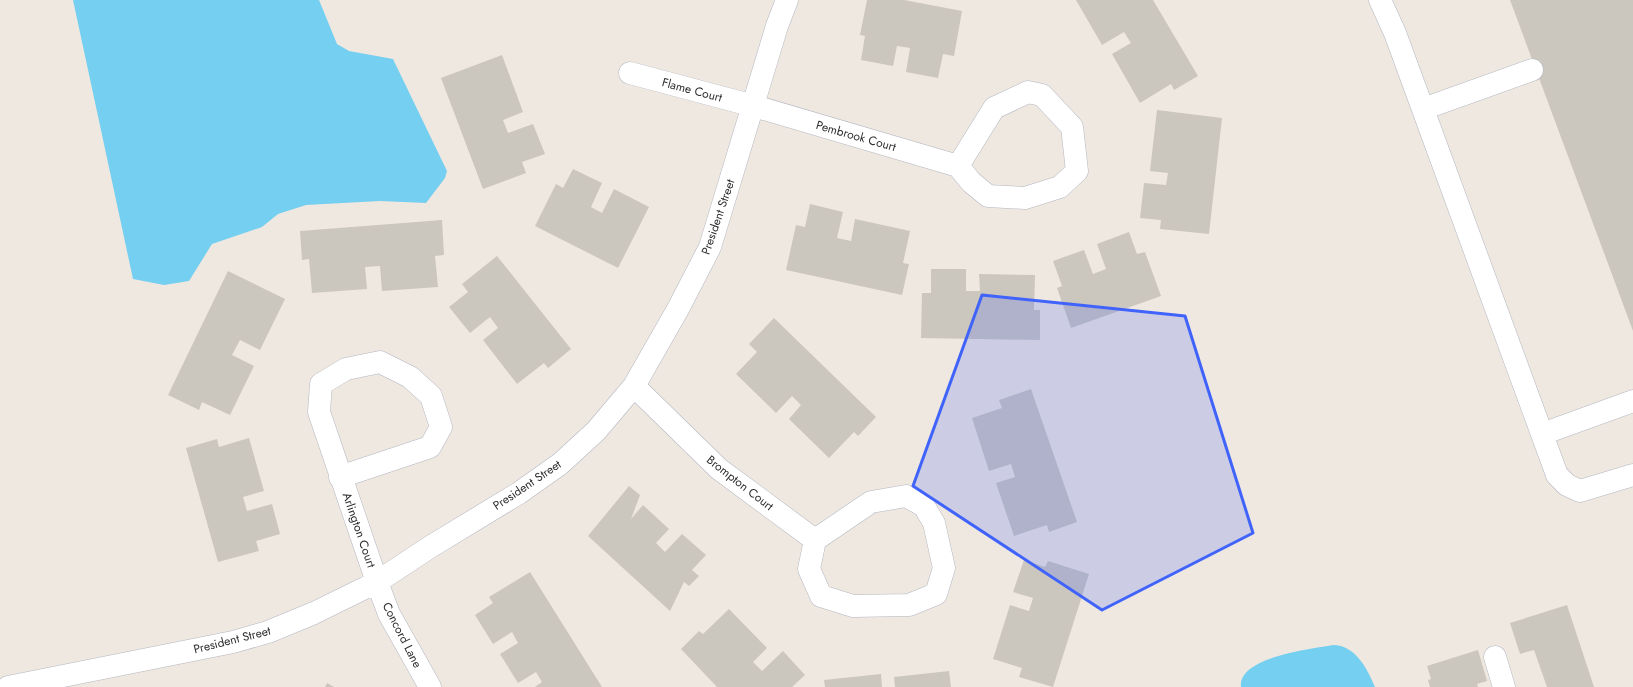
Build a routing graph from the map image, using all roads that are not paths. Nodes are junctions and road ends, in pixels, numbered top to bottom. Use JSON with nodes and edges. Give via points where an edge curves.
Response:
{"nodes":[{"id":1,"x":787,"y":0,"type":"edge"},
{"id":2,"x":1380,"y":0,"type":"edge"},
{"id":3,"x":1532,"y":70,"type":"dead end"},
{"id":4,"x":630,"y":73,"type":"dead end"},
{"id":5,"x":754,"y":106,"type":"junction"},
{"id":6,"x":1423,"y":110,"type":"junction"},
{"id":7,"x":958,"y":166,"type":"junction"},
{"id":8,"x":634,"y":386,"type":"junction"},
{"id":9,"x":1633,"y":401,"type":"edge"},
{"id":10,"x":1542,"y":434,"type":"junction"},
{"id":11,"x":1633,"y":475,"type":"edge"},
{"id":12,"x":340,"y":477,"type":"junction"},
{"id":13,"x":815,"y":540,"type":"junction"},
{"id":14,"x":377,"y":582,"type":"junction"},
{"id":15,"x":1495,"y":657,"type":"dead end"},
{"id":16,"x":8,"y":687,"type":"edge"},
{"id":17,"x":430,"y":687,"type":"edge"},
{"id":18,"x":1504,"y":687,"type":"edge"}],
"edges":[{"from":1,"to":5,"type":"street","name":"President Street"},
{"from":2,"to":6,"type":"street"},
{"from":3,"to":6,"type":"street"},
{"from":4,"to":5,"type":"street","name":"Flame Court"},
{"from":5,"to":7,"type":"street","name":"Pembrook Court"},
{"from":5,"to":8,"type":"street","name":"President Street","via":[[710,247]]},
{"from":6,"to":10,"type":"street"},
{"from":7,"to":7,"type":"street","via":[[994,108],[1028,92],[1042,95],[1072,127],[1077,171],[1060,187],[1026,198],[988,196],[971,182]]},
{"from":8,"to":13,"type":"street","name":"Brompton Court","via":[[719,469]]},
{"from":8,"to":14,"type":"street","name":"President Street","via":[[596,431],[560,464],[519,493]]},
{"from":9,"to":10,"type":"street"},
{"from":10,"to":11,"type":"street","via":[[1557,475],[1567,485],[1580,491]]},
{"from":12,"to":12,"type":"street","name":"Arlington Court","via":[[318,412],[321,384],[346,369],[380,362],[410,377],[431,396],[441,427],[430,446]]},
{"from":12,"to":14,"type":"street","name":"Arlington Court"},
{"from":13,"to":13,"type":"street","via":[[872,502],[906,496],[924,506],[934,524],[944,568],[936,594],[909,605],[853,606],[821,596],[809,569]]},
{"from":14,"to":16,"type":"street","name":"President Street","via":[[268,632],[234,642]]},
{"from":14,"to":17,"type":"street","name":"Concord Lane","via":[[389,614]]},
{"from":15,"to":18,"type":"street"}]}
